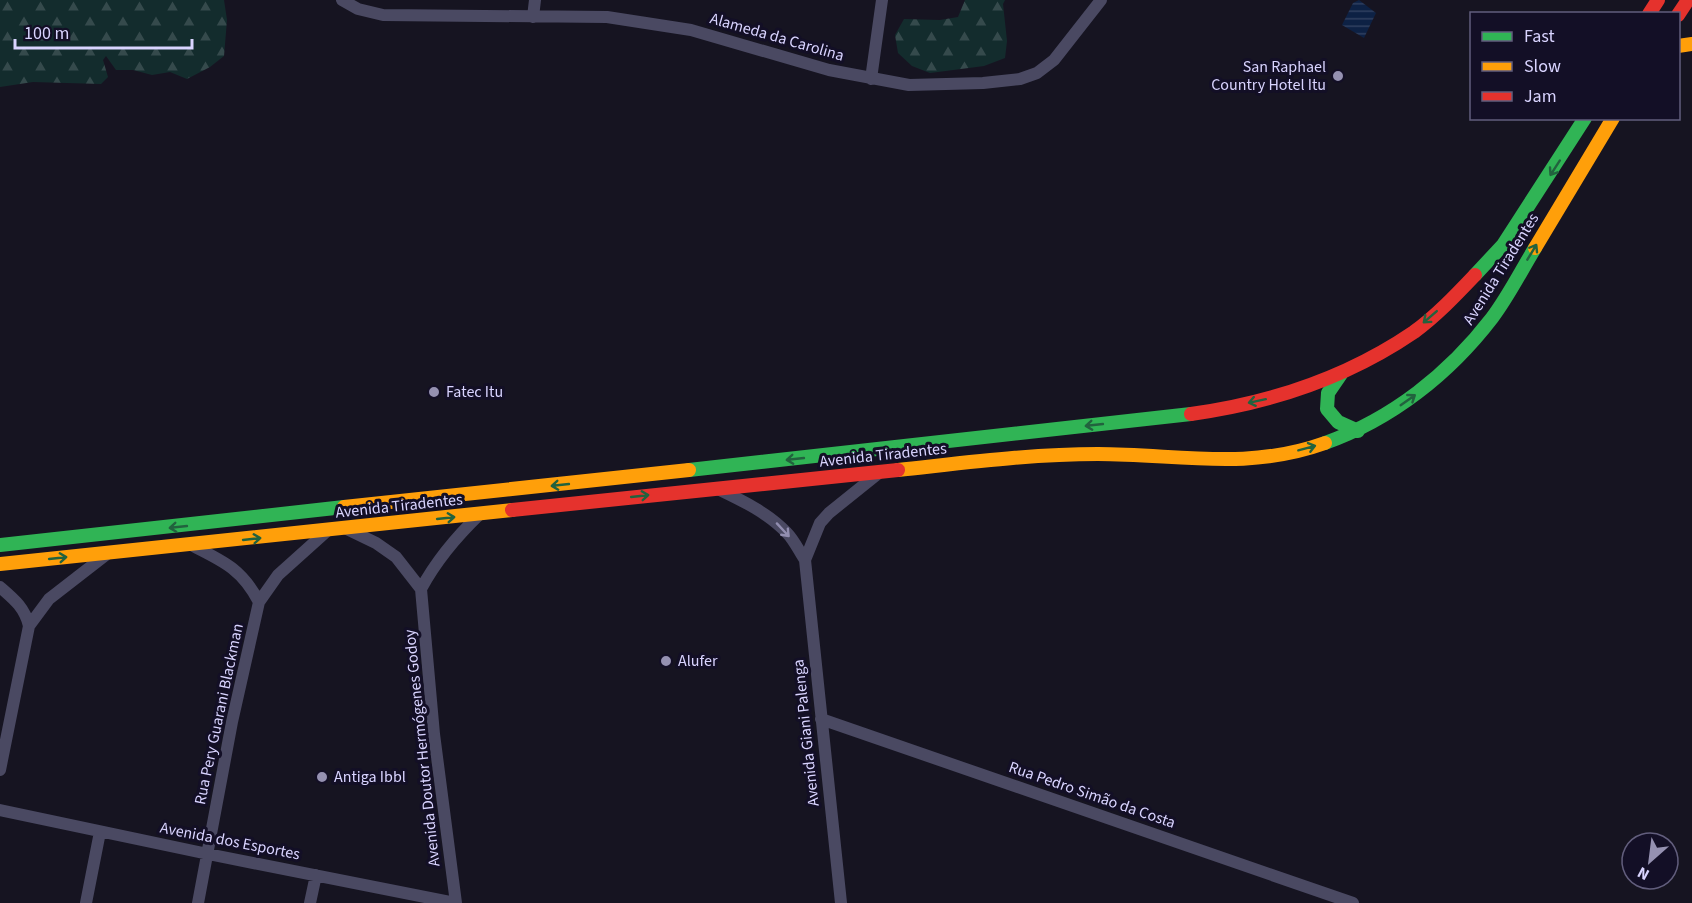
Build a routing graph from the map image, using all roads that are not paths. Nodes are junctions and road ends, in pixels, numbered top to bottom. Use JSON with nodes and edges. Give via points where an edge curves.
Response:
{"nodes":[{"id":1,"x":342,"y":0,"type":"edge"},
{"id":2,"x":535,"y":0,"type":"edge"},
{"id":3,"x":882,"y":0,"type":"edge"},
{"id":4,"x":1101,"y":0,"type":"edge"},
{"id":5,"x":533,"y":17,"type":"junction"},
{"id":6,"x":871,"y":79,"type":"junction"},
{"id":7,"x":1584,"y":120,"type":"edge"},
{"id":8,"x":1612,"y":120,"type":"edge"},
{"id":9,"x":1342,"y":373,"type":"junction"},
{"id":10,"x":1358,"y":431,"type":"junction"},
{"id":11,"x":880,"y":471,"type":"junction"},
{"id":12,"x":717,"y":489,"type":"junction"},
{"id":13,"x":480,"y":514,"type":"junction"},
{"id":14,"x":346,"y":529,"type":"junction"},
{"id":15,"x":327,"y":531,"type":"junction"},
{"id":16,"x":191,"y":545,"type":"junction"},
{"id":17,"x":0,"y":546,"type":"edge"},
{"id":18,"x":109,"y":553,"type":"junction"},
{"id":19,"x":805,"y":560,"type":"junction"},
{"id":20,"x":0,"y":564,"type":"edge"},
{"id":21,"x":0,"y":587,"type":"edge"},
{"id":22,"x":421,"y":589,"type":"junction"},
{"id":23,"x":260,"y":602,"type":"junction"},
{"id":24,"x":30,"y":626,"type":"junction"},
{"id":25,"x":822,"y":718,"type":"junction"},
{"id":26,"x":0,"y":770,"type":"edge"},
{"id":27,"x":0,"y":810,"type":"edge"},
{"id":28,"x":100,"y":832,"type":"junction"},
{"id":29,"x":208,"y":854,"type":"junction"},
{"id":30,"x":316,"y":875,"type":"junction"},
{"id":31,"x":86,"y":903,"type":"edge"},
{"id":32,"x":198,"y":903,"type":"edge"},
{"id":33,"x":310,"y":903,"type":"edge"},
{"id":34,"x":455,"y":903,"type":"edge"},
{"id":35,"x":841,"y":903,"type":"edge"},
{"id":36,"x":1353,"y":903,"type":"edge"}],
"edges":[{"from":1,"to":5,"type":"street","name":"Alameda da Carolina","via":[[383,15]]},
{"from":2,"to":5,"type":"street"},
{"from":3,"to":6,"type":"street"},
{"from":4,"to":6,"type":"street","name":"Alameda da Carolina","via":[[1054,60],[1037,73],[1020,79],[909,85]]},
{"from":5,"to":6,"type":"street","name":"Alameda da Carolina","via":[[607,16],[691,30]]},
{"from":7,"to":9,"type":"main road","name":"Avenida Tiradentes","one_way":true,"via":[[1503,245],[1465,286],[1415,331]]},
{"from":10,"to":8,"type":"main road","name":"Avenida Tiradentes","one_way":true,"via":[[1409,401],[1475,340],[1493,317]]},
{"from":9,"to":10,"type":"main road","via":[[1328,390],[1326,407],[1330,416],[1346,428]]},
{"from":9,"to":17,"type":"main road","name":"Avenida Tiradentes","one_way":true,"via":[[1263,400],[1152,419]]},
{"from":11,"to":10,"type":"main road","name":"Avenida Tiradentes","one_way":true,"via":[[1031,456],[1262,458],[1331,442]]},
{"from":11,"to":12,"type":"main road","name":"Avenida Tiradentes"},
{"from":11,"to":19,"type":"street","via":[[820,523]]},
{"from":13,"to":12,"type":"main road","name":"Avenida Tiradentes","one_way":true},
{"from":12,"to":19,"type":"street","one_way":true,"via":[[776,522]]},
{"from":14,"to":13,"type":"main road","name":"Avenida Tiradentes","one_way":true},
{"from":13,"to":22,"type":"street","via":[[455,539]]},
{"from":14,"to":15,"type":"main road","name":"Avenida Tiradentes"},
{"from":14,"to":22,"type":"street","via":[[396,557]]},
{"from":16,"to":15,"type":"main road","name":"Avenida Tiradentes","one_way":true},
{"from":15,"to":23,"type":"street","name":"Rua Pery Guarani Blackman","via":[[278,575]]},
{"from":16,"to":18,"type":"main road","name":"Avenida Tiradentes"},
{"from":16,"to":23,"type":"street","via":[[243,576]]},
{"from":20,"to":18,"type":"main road","name":"Avenida Tiradentes","one_way":true},
{"from":18,"to":24,"type":"street","via":[[59,590]]},
{"from":19,"to":25,"type":"street","name":"Avenida Giani Palenga"},
{"from":21,"to":24,"type":"street","via":[[21,606]]},
{"from":22,"to":34,"type":"street","name":"Avenida Doutor Hermógenes Godoy"},
{"from":23,"to":29,"type":"street","name":"Rua Pery Guarani Blackman","via":[[232,722]]},
{"from":24,"to":26,"type":"street"},
{"from":25,"to":35,"type":"street","name":"Avenida Giani Palenga"},
{"from":25,"to":36,"type":"street","name":"Rua Pedro Simão da Costa"},
{"from":27,"to":28,"type":"street","name":"Avenida dos Esportes"},
{"from":28,"to":29,"type":"street","name":"Avenida dos Esportes"},
{"from":28,"to":31,"type":"street"},
{"from":29,"to":30,"type":"street","name":"Avenida dos Esportes"},
{"from":29,"to":32,"type":"street","name":"Rua Pery Guarani Blackman"},
{"from":30,"to":33,"type":"street"},
{"from":30,"to":34,"type":"street","name":"Avenida dos Esportes"}]}
